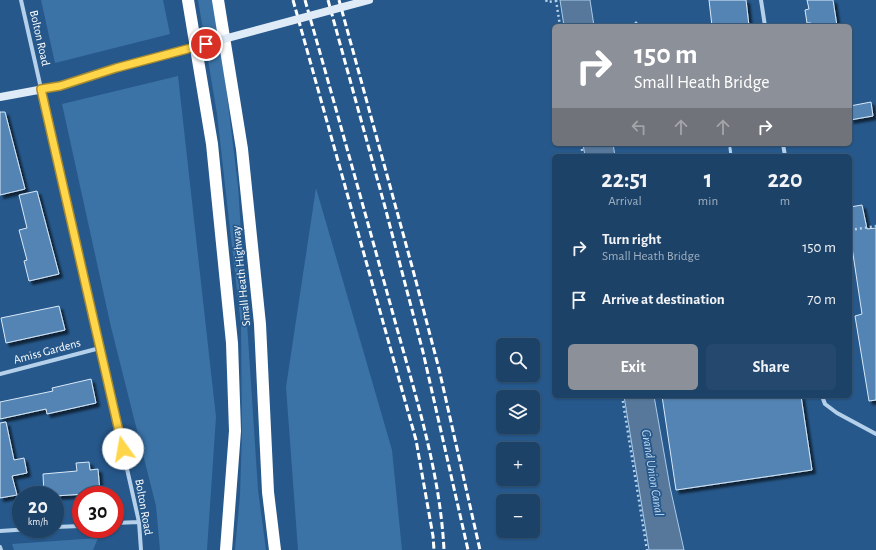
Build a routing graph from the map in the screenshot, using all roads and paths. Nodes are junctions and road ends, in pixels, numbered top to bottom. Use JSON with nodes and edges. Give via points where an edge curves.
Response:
{"nodes":[{"id":1,"x":21,"y":0,"type":"edge"},
{"id":2,"x":188,"y":0,"type":"edge"},
{"id":3,"x":218,"y":0,"type":"edge"},
{"id":4,"x":369,"y":0,"type":"edge"},
{"id":5,"x":546,"y":0,"type":"edge"},
{"id":6,"x":761,"y":0,"type":"edge"},
{"id":7,"x":556,"y":1,"type":"edge"},
{"id":8,"x":560,"y":24,"type":"edge"},
{"id":9,"x":765,"y":24,"type":"edge"},
{"id":10,"x":41,"y":89,"type":"junction"},
{"id":11,"x":0,"y":97,"type":"edge"},
{"id":12,"x":730,"y":148,"type":"dead end"},
{"id":13,"x":731,"y":154,"type":"edge"},
{"id":14,"x":876,"y":226,"type":"edge"},
{"id":15,"x":852,"y":230,"type":"edge"},
{"id":16,"x":100,"y":348,"type":"junction"},
{"id":17,"x":0,"y":374,"type":"edge"},
{"id":18,"x":622,"y":398,"type":"edge"},
{"id":19,"x":823,"y":398,"type":"edge"},
{"id":20,"x":876,"y":434,"type":"edge"},
{"id":21,"x":139,"y":522,"type":"junction"},
{"id":22,"x":124,"y":523,"type":"edge"},
{"id":23,"x":12,"y":530,"type":"edge"},
{"id":24,"x":0,"y":531,"type":"edge"},
{"id":25,"x":0,"y":546,"type":"edge"},
{"id":26,"x":1,"y":550,"type":"edge"},
{"id":27,"x":141,"y":550,"type":"edge"},
{"id":28,"x":226,"y":550,"type":"edge"},
{"id":29,"x":275,"y":550,"type":"edge"},
{"id":30,"x":647,"y":550,"type":"edge"}],
"edges":[{"from":1,"to":10,"type":"street","name":"Bolton Road"},
{"from":2,"to":28,"type":"highway","name":"Small Heath Highway","via":[[212,144],[232,343],[235,431]]},
{"from":3,"to":29,"type":"highway","name":"Small Heath Highway","via":[[242,149],[260,324],[268,492]]},
{"from":4,"to":10,"type":"street","bridge":true,"via":[[116,68],[60,86]]},
{"from":5,"to":7,"type":"path"},
{"from":6,"to":9,"type":"street"},
{"from":7,"to":8,"type":"path"},
{"from":10,"to":11,"type":"street"},
{"from":10,"to":16,"type":"street","name":"Bolton Road"},
{"from":12,"to":13,"type":"lane"},
{"from":14,"to":15,"type":"path"},
{"from":16,"to":17,"type":"street","name":"Amiss Gardens"},
{"from":16,"to":21,"type":"street","name":"Bolton Road"},
{"from":18,"to":30,"type":"path"},
{"from":19,"to":20,"type":"street","via":[[825,404],[837,413]]},
{"from":21,"to":22,"type":"street"},
{"from":21,"to":27,"type":"street","name":"Bolton Road"},
{"from":23,"to":24,"type":"street"},
{"from":25,"to":26,"type":"street"}]}
